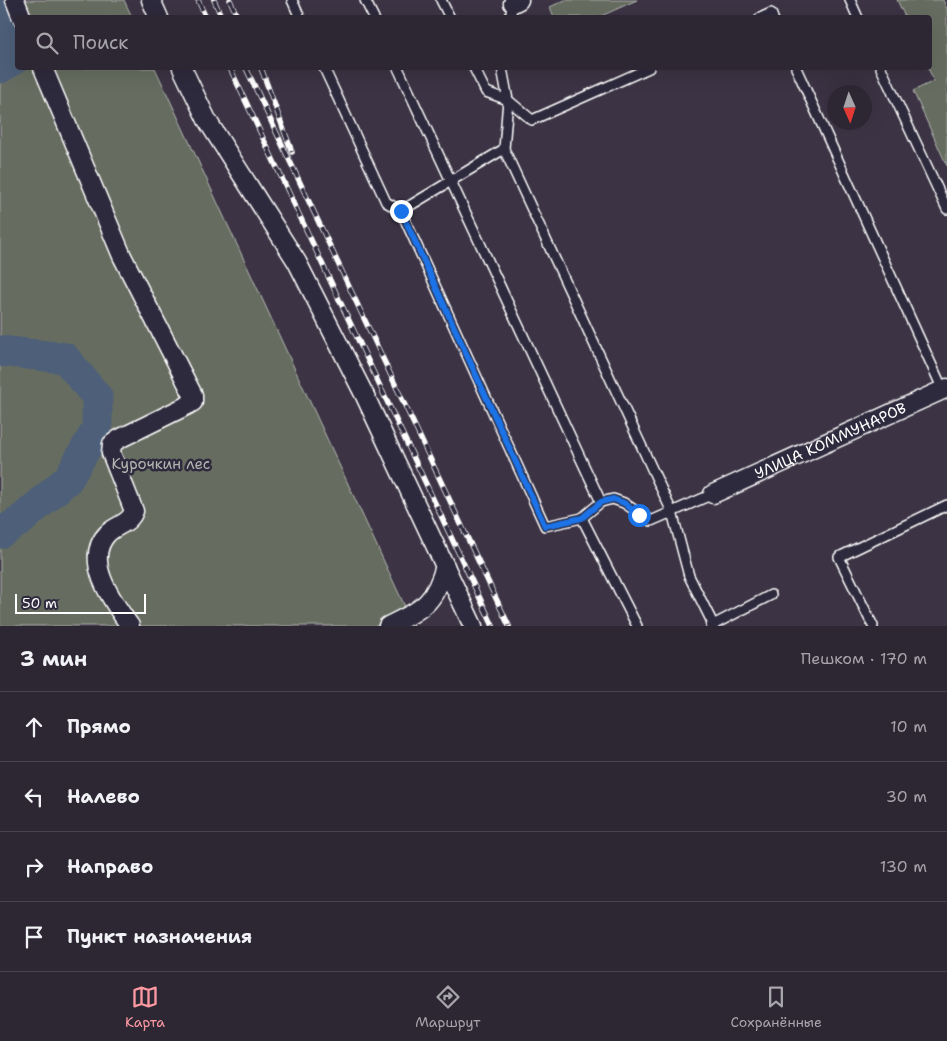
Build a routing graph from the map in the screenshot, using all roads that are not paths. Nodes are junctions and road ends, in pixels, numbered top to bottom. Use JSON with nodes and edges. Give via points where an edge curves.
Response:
{"nodes":[{"id":1,"x":15,"y":0,"type":"edge"},
{"id":2,"x":151,"y":0,"type":"edge"},
{"id":3,"x":292,"y":0,"type":"edge"},
{"id":4,"x":365,"y":0,"type":"edge"},
{"id":5,"x":441,"y":0,"type":"edge"},
{"id":6,"x":850,"y":0,"type":"edge"},
{"id":7,"x":21,"y":15,"type":"edge"},
{"id":8,"x":158,"y":15,"type":"edge"},
{"id":9,"x":299,"y":15,"type":"edge"},
{"id":10,"x":372,"y":15,"type":"edge"},
{"id":11,"x":448,"y":15,"type":"edge"},
{"id":12,"x":857,"y":15,"type":"edge"},
{"id":13,"x":44,"y":70,"type":"edge"},
{"id":14,"x":183,"y":70,"type":"edge"},
{"id":15,"x":325,"y":70,"type":"edge"},
{"id":16,"x":399,"y":70,"type":"edge"},
{"id":17,"x":475,"y":70,"type":"edge"},
{"id":18,"x":502,"y":70,"type":"edge"},
{"id":19,"x":644,"y":70,"type":"edge"},
{"id":20,"x":797,"y":70,"type":"edge"},
{"id":21,"x":883,"y":70,"type":"edge"},
{"id":22,"x":508,"y":100,"type":"junction"},
{"id":23,"x":504,"y":149,"type":"junction"},
{"id":24,"x":452,"y":180,"type":"junction"},
{"id":25,"x":947,"y":209,"type":"edge"},
{"id":26,"x":401,"y":211,"type":"junction"},
{"id":27,"x":946,"y":391,"type":"edge"},
{"id":28,"x":713,"y":494,"type":"joint"},
{"id":29,"x":601,"y":502,"type":"junction"},
{"id":30,"x":947,"y":505,"type":"edge"},
{"id":31,"x":672,"y":512,"type":"junction"},
{"id":32,"x":582,"y":518,"type":"junction"},
{"id":33,"x":445,"y":566,"type":"junction"},
{"id":34,"x":771,"y":595,"type":"dead end"},
{"id":35,"x":130,"y":626,"type":"edge"},
{"id":36,"x":388,"y":626,"type":"edge"},
{"id":37,"x":473,"y":626,"type":"edge"},
{"id":38,"x":637,"y":626,"type":"edge"},
{"id":39,"x":713,"y":626,"type":"edge"},
{"id":40,"x":873,"y":626,"type":"edge"}],
"edges":[{"from":1,"to":7,"type":"street"},
{"from":2,"to":8,"type":"street"},
{"from":3,"to":9,"type":"lane"},
{"from":4,"to":10,"type":"lane"},
{"from":5,"to":11,"type":"lane"},
{"from":6,"to":12,"type":"lane"},
{"from":13,"to":35,"type":"street","via":[[122,256],[193,395],[193,402],[112,444],[111,453],[134,511],[131,519],[109,533],[102,542],[99,569],[108,591]]},
{"from":14,"to":33,"type":"street","via":[[207,120],[297,262]]},
{"from":15,"to":26,"type":"lane","via":[[386,202]]},
{"from":16,"to":24,"type":"lane"},
{"from":17,"to":22,"type":"lane","via":[[486,92]]},
{"from":18,"to":22,"type":"lane"},
{"from":19,"to":22,"type":"lane","via":[[532,120]]},
{"from":20,"to":27,"type":"lane"},
{"from":21,"to":25,"type":"lane"},
{"from":22,"to":23,"type":"lane"},
{"from":23,"to":24,"type":"lane"},
{"from":23,"to":31,"type":"lane"},
{"from":24,"to":26,"type":"lane"},
{"from":24,"to":29,"type":"lane"},
{"from":26,"to":32,"type":"lane","via":[[545,526]]},
{"from":27,"to":28,"type":"street","name":"УЛИЦА КОММУНАРОВ"},
{"from":28,"to":31,"type":"lane"},
{"from":29,"to":31,"type":"lane","via":[[613,499],[624,503],[651,521]]},
{"from":29,"to":32,"type":"lane"},
{"from":30,"to":40,"type":"lane","via":[[839,557]]},
{"from":31,"to":39,"type":"lane","via":[[689,576]]},
{"from":32,"to":38,"type":"lane"},
{"from":33,"to":36,"type":"street","via":[[431,601],[421,610]]},
{"from":33,"to":37,"type":"street"},
{"from":34,"to":39,"type":"lane"}]}
